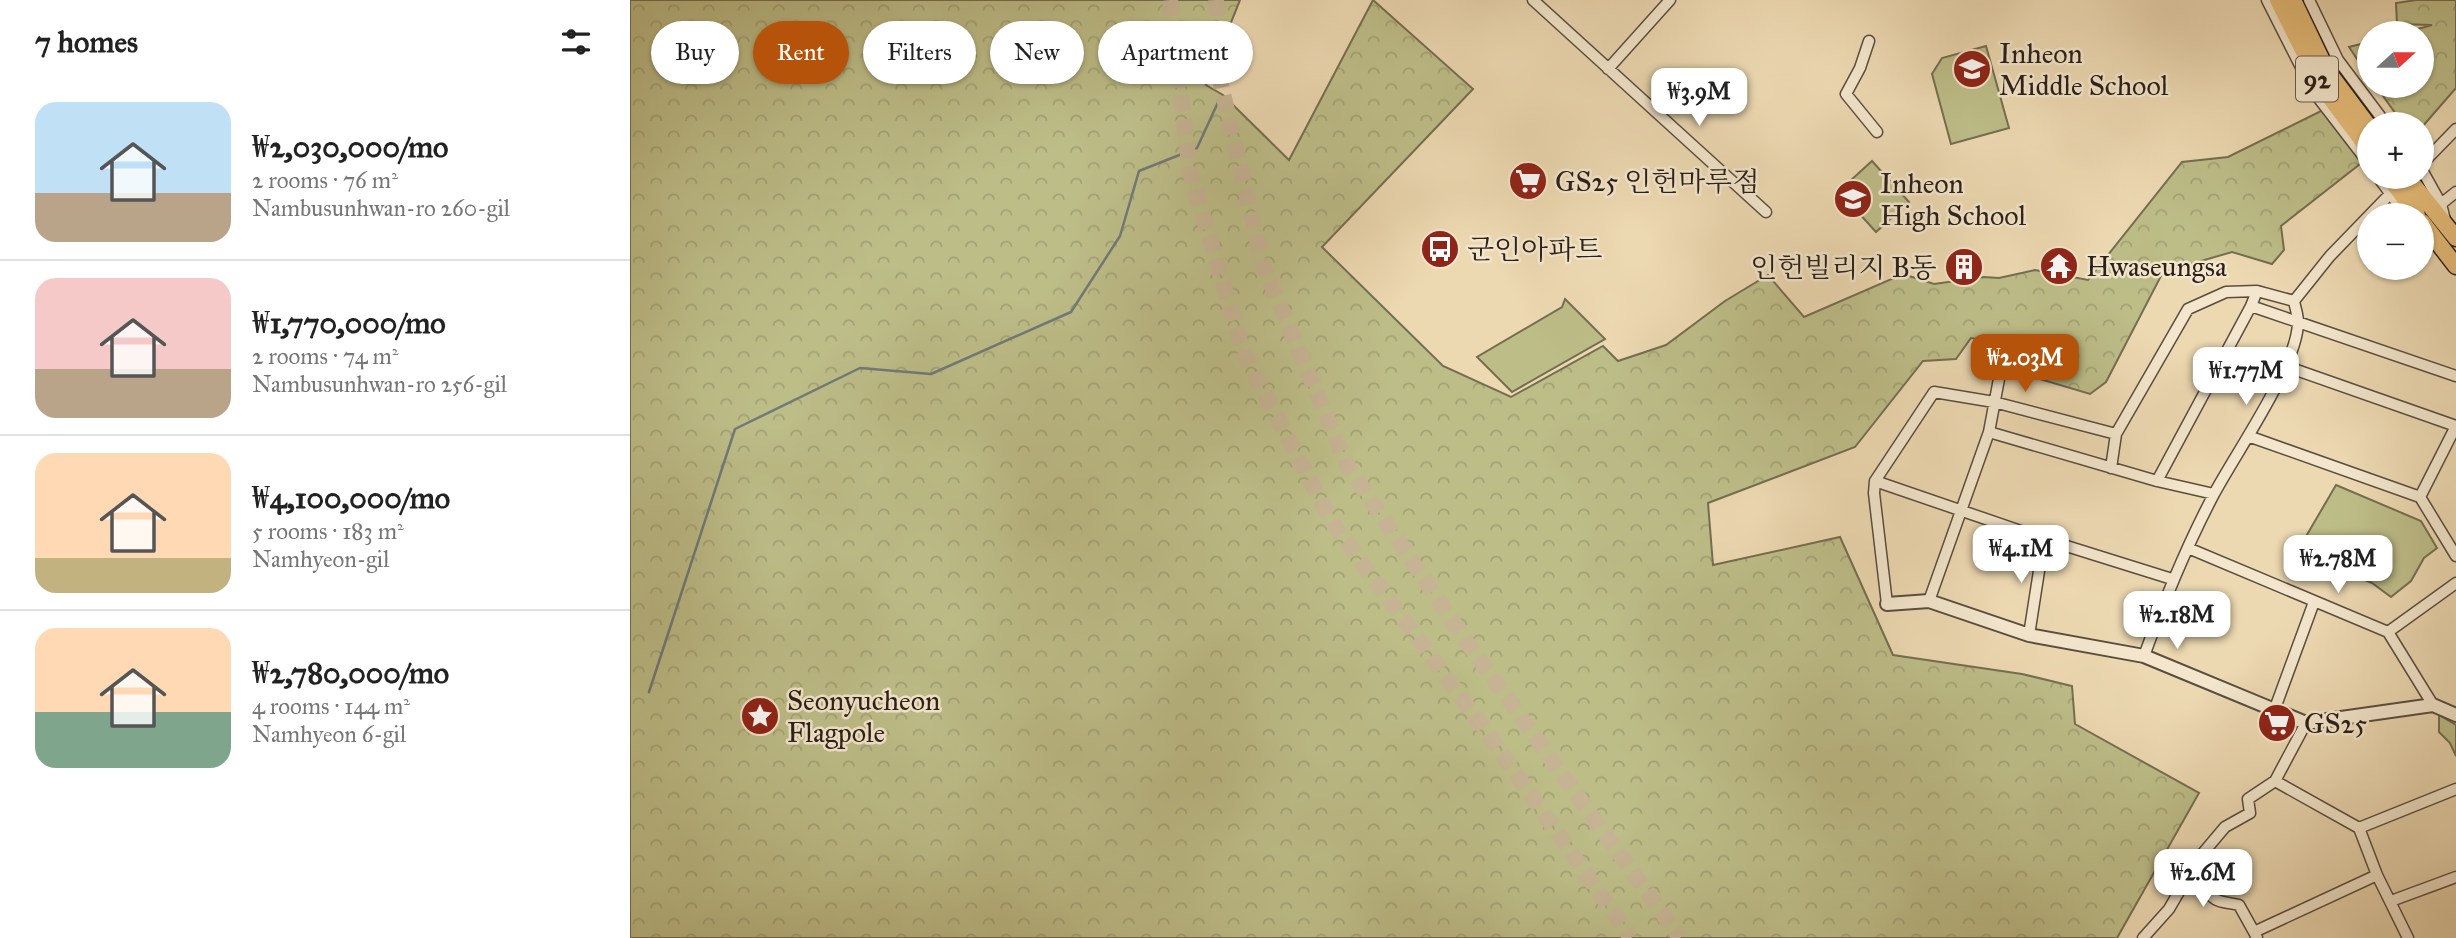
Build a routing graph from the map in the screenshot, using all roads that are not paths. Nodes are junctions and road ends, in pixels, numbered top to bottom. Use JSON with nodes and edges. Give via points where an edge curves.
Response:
{"nodes":[{"id":1,"x":1533,"y":0,"type":"edge"},
{"id":2,"x":1670,"y":0,"type":"edge"},
{"id":3,"x":2267,"y":0,"type":"edge"},
{"id":4,"x":2278,"y":0,"type":"edge"},
{"id":5,"x":2292,"y":0,"type":"edge"},
{"id":6,"x":2309,"y":0,"type":"edge"},
{"id":7,"x":1869,"y":41,"type":"dead end"},
{"id":8,"x":1608,"y":69,"type":"junction"},
{"id":9,"x":2358,"y":112,"type":"edge"},
{"id":10,"x":2377,"y":112,"type":"edge"},
{"id":11,"x":2456,"y":129,"type":"edge"},
{"id":12,"x":1877,"y":132,"type":"dead end"},
{"id":13,"x":2357,"y":134,"type":"edge"},
{"id":14,"x":2357,"y":148,"type":"edge"},
{"id":15,"x":2434,"y":152,"type":"edge"},
{"id":16,"x":2386,"y":189,"type":"edge"},
{"id":17,"x":2417,"y":189,"type":"edge"},
{"id":18,"x":2433,"y":189,"type":"edge"},
{"id":19,"x":2456,"y":192,"type":"edge"},
{"id":20,"x":2390,"y":194,"type":"junction"},
{"id":21,"x":2397,"y":203,"type":"edge"},
{"id":22,"x":2441,"y":204,"type":"junction"},
{"id":23,"x":1766,"y":212,"type":"dead end"},
{"id":24,"x":2451,"y":232,"type":"edge"},
{"id":25,"x":2434,"y":243,"type":"edge"},
{"id":26,"x":2456,"y":266,"type":"edge"},
{"id":27,"x":2257,"y":291,"type":"junction"},
{"id":28,"x":2294,"y":301,"type":"junction"},
{"id":29,"x":2251,"y":306,"type":"junction"},
{"id":30,"x":2298,"y":320,"type":"junction"},
{"id":31,"x":2005,"y":347,"type":"dead end"},
{"id":32,"x":2284,"y":366,"type":"junction"},
{"id":33,"x":2456,"y":376,"type":"edge"},
{"id":34,"x":1994,"y":402,"type":"junction"},
{"id":35,"x":2456,"y":426,"type":"edge"},
{"id":36,"x":1989,"y":432,"type":"junction"},
{"id":37,"x":2116,"y":434,"type":"junction"},
{"id":38,"x":2248,"y":436,"type":"junction"},
{"id":39,"x":2111,"y":468,"type":"junction"},
{"id":40,"x":1875,"y":481,"type":"junction"},
{"id":41,"x":2157,"y":481,"type":"junction"},
{"id":42,"x":2214,"y":494,"type":"junction"},
{"id":43,"x":2420,"y":497,"type":"junction"},
{"id":44,"x":1962,"y":510,"type":"junction"},
{"id":45,"x":2044,"y":539,"type":"junction"},
{"id":46,"x":2188,"y":548,"type":"junction"},
{"id":47,"x":2456,"y":556,"type":"edge"},
{"id":48,"x":2172,"y":579,"type":"junction"},
{"id":49,"x":2456,"y":583,"type":"edge"},
{"id":50,"x":1929,"y":601,"type":"junction"},
{"id":51,"x":2314,"y":602,"type":"junction"},
{"id":52,"x":1887,"y":604,"type":"joint"},
{"id":53,"x":2388,"y":632,"type":"junction"},
{"id":54,"x":2029,"y":635,"type":"junction"},
{"id":55,"x":2144,"y":656,"type":"junction"},
{"id":56,"x":2433,"y":705,"type":"junction"},
{"id":57,"x":2274,"y":711,"type":"junction"},
{"id":58,"x":2456,"y":715,"type":"edge"},
{"id":59,"x":2306,"y":723,"type":"junction"},
{"id":60,"x":2275,"y":781,"type":"junction"},
{"id":61,"x":2456,"y":789,"type":"edge"},
{"id":62,"x":2359,"y":828,"type":"junction"},
{"id":63,"x":2202,"y":860,"type":"dead end"},
{"id":64,"x":2377,"y":875,"type":"junction"},
{"id":65,"x":2456,"y":877,"type":"edge"},
{"id":66,"x":2391,"y":901,"type":"junction"},
{"id":67,"x":2255,"y":935,"type":"edge"},
{"id":68,"x":2143,"y":938,"type":"edge"},
{"id":69,"x":2408,"y":938,"type":"edge"}],
"edges":[{"from":1,"to":8,"type":"street"},
{"from":2,"to":8,"type":"street"},
{"from":3,"to":14,"type":"street","via":[[2313,91]]},
{"from":4,"to":13,"type":"main road","number":"92","via":[[2320,84]]},
{"from":5,"to":9,"type":"main road","number":"92","via":[[2326,69]]},
{"from":6,"to":10,"type":"street","via":[[2338,60]]},
{"from":7,"to":12,"type":"street","via":[[1846,94]]},
{"from":8,"to":23,"type":"street"},
{"from":11,"to":15,"type":"street"},
{"from":16,"to":20,"type":"street"},
{"from":17,"to":24,"type":"main road"},
{"from":18,"to":22,"type":"street"},
{"from":19,"to":22,"type":"street"},
{"from":20,"to":21,"type":"street"},
{"from":20,"to":28,"type":"street"},
{"from":22,"to":24,"type":"street"},
{"from":25,"to":26,"type":"main road"},
{"from":27,"to":28,"type":"street"},
{"from":27,"to":29,"type":"street"},
{"from":27,"to":37,"type":"street","via":[[2226,292],[2188,309]]},
{"from":28,"to":30,"type":"street"},
{"from":29,"to":30,"type":"street"},
{"from":29,"to":41,"type":"street"},
{"from":30,"to":32,"type":"street"},
{"from":30,"to":33,"type":"street"},
{"from":31,"to":34,"type":"street"},
{"from":32,"to":35,"type":"street"},
{"from":32,"to":38,"type":"street"},
{"from":34,"to":36,"type":"street"},
{"from":34,"to":37,"type":"street"},
{"from":34,"to":40,"type":"street","via":[[1934,392]]},
{"from":35,"to":43,"type":"street"},
{"from":36,"to":39,"type":"street"},
{"from":36,"to":44,"type":"street"},
{"from":37,"to":39,"type":"street"},
{"from":38,"to":42,"type":"street"},
{"from":38,"to":43,"type":"street"},
{"from":39,"to":41,"type":"street"},
{"from":40,"to":44,"type":"street"},
{"from":40,"to":52,"type":"street"},
{"from":41,"to":42,"type":"street"},
{"from":42,"to":46,"type":"street"},
{"from":43,"to":47,"type":"street"},
{"from":44,"to":45,"type":"street"},
{"from":44,"to":50,"type":"street"},
{"from":45,"to":48,"type":"street"},
{"from":45,"to":54,"type":"street"},
{"from":46,"to":48,"type":"street"},
{"from":46,"to":51,"type":"street"},
{"from":48,"to":55,"type":"street"},
{"from":49,"to":53,"type":"street"},
{"from":50,"to":52,"type":"street"},
{"from":50,"to":54,"type":"street"},
{"from":51,"to":53,"type":"street"},
{"from":51,"to":57,"type":"street"},
{"from":53,"to":56,"type":"street"},
{"from":54,"to":55,"type":"street"},
{"from":55,"to":57,"type":"street"},
{"from":56,"to":58,"type":"street"},
{"from":56,"to":59,"type":"street"},
{"from":57,"to":59,"type":"street"},
{"from":59,"to":60,"type":"street"},
{"from":60,"to":62,"type":"street"},
{"from":60,"to":68,"type":"street","via":[[2248,799],[2250,813],[2225,827],[2169,909]]},
{"from":61,"to":62,"type":"street"},
{"from":62,"to":64,"type":"street"},
{"from":63,"to":67,"type":"street","via":[[2209,893],[2239,905]]},
{"from":64,"to":66,"type":"street"},
{"from":64,"to":67,"type":"street"},
{"from":65,"to":66,"type":"street"},
{"from":66,"to":69,"type":"street"}]}
